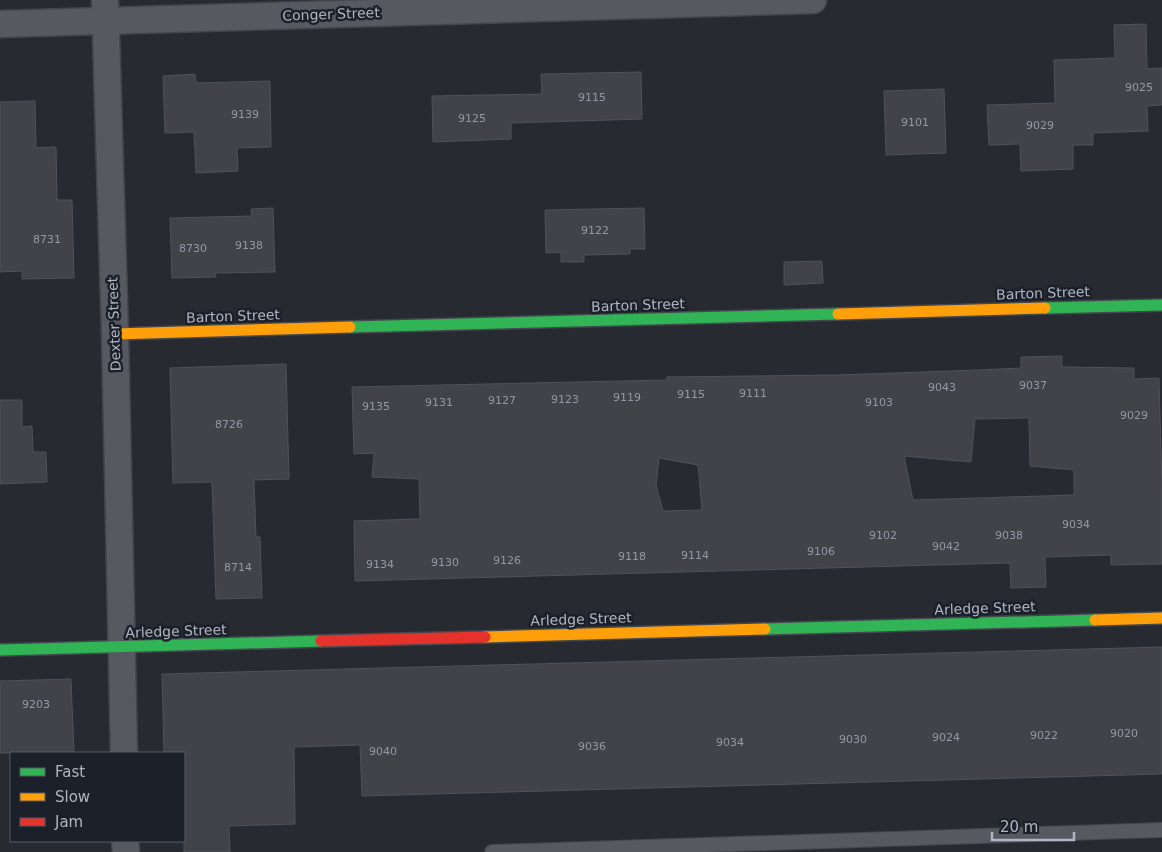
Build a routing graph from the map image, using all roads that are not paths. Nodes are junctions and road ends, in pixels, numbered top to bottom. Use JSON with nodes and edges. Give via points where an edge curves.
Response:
{"nodes":[{"id":1,"x":812,"y":0,"type":"edge"},
{"id":2,"x":105,"y":10,"type":"edge"},
{"id":3,"x":0,"y":24,"type":"edge"},
{"id":4,"x":1162,"y":305,"type":"edge"},
{"id":5,"x":115,"y":334,"type":"junction"},
{"id":6,"x":1162,"y":618,"type":"edge"},
{"id":7,"x":122,"y":647,"type":"junction"},
{"id":8,"x":0,"y":650,"type":"edge"},
{"id":9,"x":124,"y":752,"type":"edge"},
{"id":10,"x":1162,"y":830,"type":"edge"},
{"id":11,"x":492,"y":852,"type":"edge"}],
"edges":[{"from":1,"to":2,"type":"street","name":"Conger Street"},
{"from":2,"to":3,"type":"street","name":"Conger Street"},
{"from":2,"to":5,"type":"street","name":"Dexter Street"},
{"from":4,"to":5,"type":"street","name":"Barton Street"},
{"from":5,"to":7,"type":"street","name":"Dexter Street"},
{"from":6,"to":7,"type":"street","name":"Arledge Street"},
{"from":7,"to":8,"type":"street","name":"Arledge Street"},
{"from":7,"to":9,"type":"street","name":"Dexter Street"},
{"from":10,"to":11,"type":"lane"}]}
